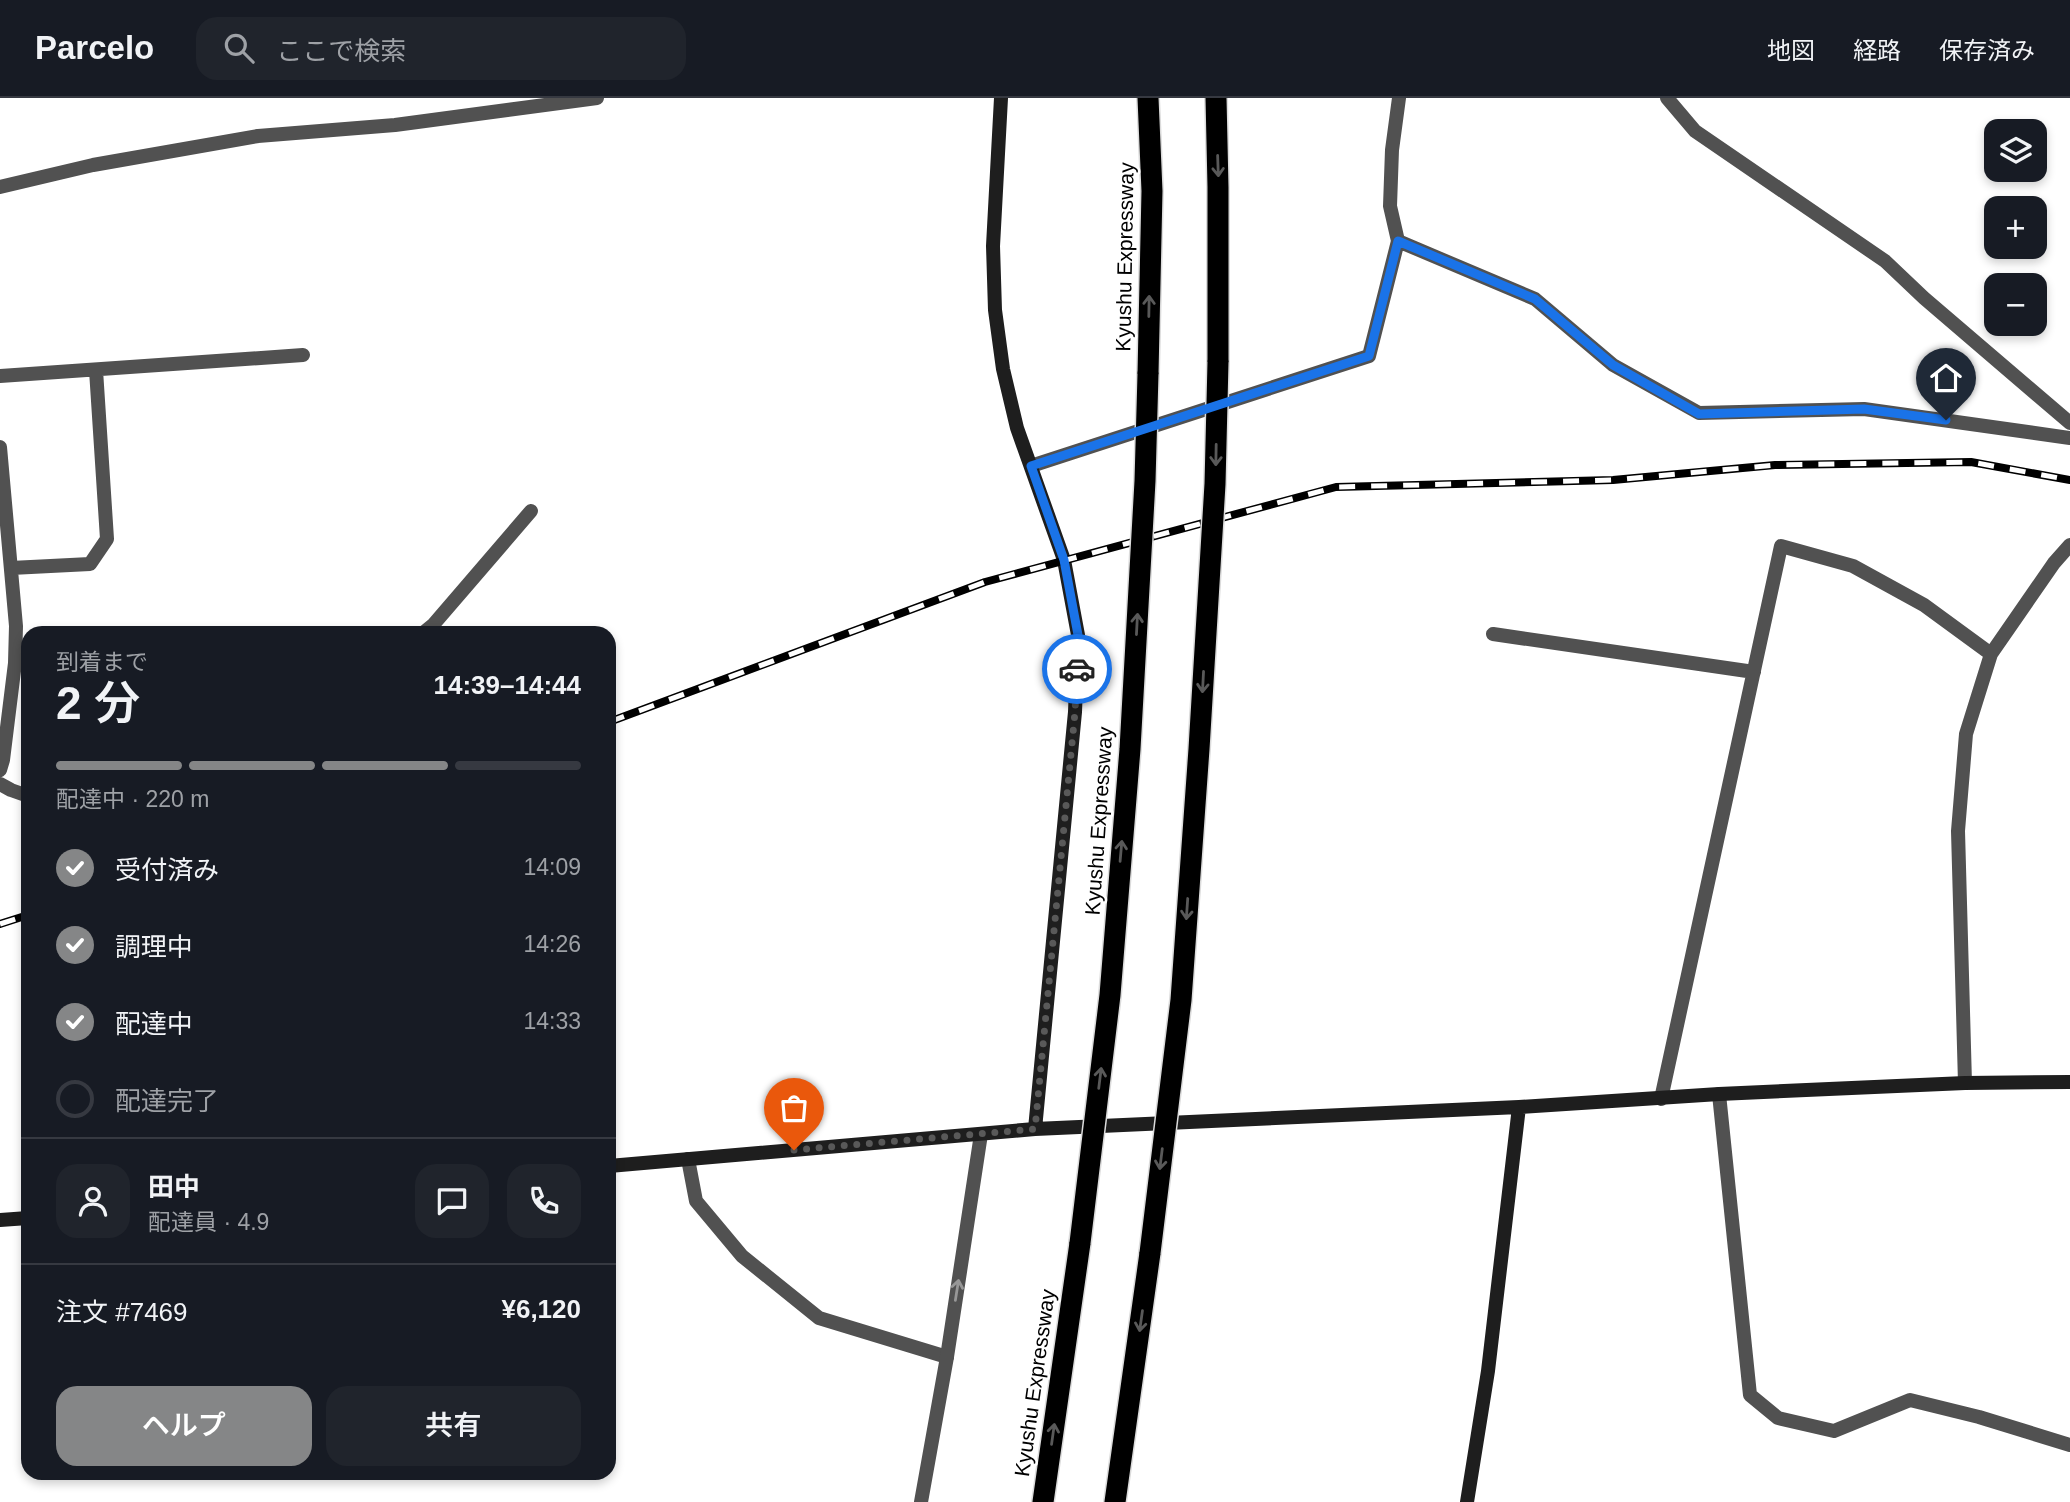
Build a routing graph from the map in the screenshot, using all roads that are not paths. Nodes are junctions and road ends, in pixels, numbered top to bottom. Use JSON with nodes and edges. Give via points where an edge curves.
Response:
{"nodes":[{"id":1,"x":597,"y":98,"type":"edge"},
{"id":2,"x":1001,"y":98,"type":"edge"},
{"id":3,"x":1149,"y":98,"type":"edge"},
{"id":4,"x":1216,"y":98,"type":"edge"},
{"id":5,"x":1399,"y":98,"type":"edge"},
{"id":6,"x":1667,"y":98,"type":"edge"},
{"id":7,"x":0,"y":187,"type":"edge"},
{"id":8,"x":1398,"y":241,"type":"junction"},
{"id":9,"x":303,"y":355,"type":"dead end"},
{"id":10,"x":96,"y":370,"type":"junction"},
{"id":11,"x":0,"y":376,"type":"edge"},
{"id":12,"x":2070,"y":423,"type":"edge"},
{"id":13,"x":2070,"y":438,"type":"edge"},
{"id":14,"x":0,"y":447,"type":"edge"},
{"id":15,"x":1031,"y":466,"type":"junction"},
{"id":16,"x":531,"y":512,"type":"dead end"},
{"id":17,"x":2070,"y":545,"type":"edge"},
{"id":18,"x":11,"y":568,"type":"junction"},
{"id":19,"x":0,"y":626,"type":"edge"},
{"id":20,"x":16,"y":626,"type":"junction"},
{"id":21,"x":432,"y":626,"type":"edge"},
{"id":22,"x":1493,"y":634,"type":"dead end"},
{"id":23,"x":1991,"y":654,"type":"junction"},
{"id":24,"x":1754,"y":672,"type":"junction"},
{"id":25,"x":0,"y":771,"type":"edge"},
{"id":26,"x":0,"y":784,"type":"edge"},
{"id":27,"x":21,"y":794,"type":"edge"},
{"id":28,"x":2070,"y":1082,"type":"edge"},
{"id":29,"x":1965,"y":1083,"type":"junction"},
{"id":30,"x":1719,"y":1094,"type":"junction"},
{"id":31,"x":1661,"y":1098,"type":"junction"},
{"id":32,"x":1519,"y":1107,"type":"junction"},
{"id":33,"x":1035,"y":1129,"type":"junction"},
{"id":34,"x":981,"y":1134,"type":"junction"},
{"id":35,"x":688,"y":1159,"type":"junction"},
{"id":36,"x":616,"y":1165,"type":"edge"},
{"id":37,"x":21,"y":1218,"type":"edge"},
{"id":38,"x":0,"y":1220,"type":"edge"},
{"id":39,"x":947,"y":1357,"type":"junction"},
{"id":40,"x":2070,"y":1446,"type":"edge"},
{"id":41,"x":920,"y":1502,"type":"edge"},
{"id":42,"x":1043,"y":1502,"type":"edge"},
{"id":43,"x":1115,"y":1502,"type":"edge"},
{"id":44,"x":1467,"y":1502,"type":"edge"}],
"edges":[{"from":1,"to":7,"type":"street","via":[[395,125],[258,136]]},
{"from":2,"to":15,"type":"main road","via":[[993,246],[995,310],[1003,369]]},
{"from":42,"to":3,"type":"highway","name":"Kyushu Expressway","one_way":true,"bridge":true,"via":[[1110,995],[1130,749],[1145,481],[1152,191]]},
{"from":4,"to":43,"type":"highway","one_way":true,"bridge":true,"via":[[1218,362],[1213,512],[1181,1000]]},
{"from":5,"to":8,"type":"street","via":[[1390,206]]},
{"from":6,"to":12,"type":"street","via":[[1695,131],[1885,261]]},
{"from":8,"to":13,"type":"street","via":[[1535,299],[1613,365],[1699,414],[1864,409]]},
{"from":8,"to":15,"type":"street","via":[[1369,356]]},
{"from":9,"to":10,"type":"street"},
{"from":10,"to":11,"type":"street"},
{"from":10,"to":18,"type":"street","via":[[107,539],[90,564]]},
{"from":14,"to":18,"type":"street"},
{"from":15,"to":33,"type":"main road","via":[[1064,560],[1078,635],[1075,712]]},
{"from":16,"to":21,"type":"street"},
{"from":17,"to":23,"type":"street"},
{"from":18,"to":20,"type":"street"},
{"from":19,"to":20,"type":"street"},
{"from":20,"to":25,"type":"street"},
{"from":22,"to":24,"type":"street"},
{"from":23,"to":24,"type":"street","via":[[1924,606],[1853,566],[1781,546]]},
{"from":23,"to":29,"type":"street","via":[[1966,734],[1958,831]]},
{"from":24,"to":31,"type":"street"},
{"from":26,"to":27,"type":"street"},
{"from":28,"to":29,"type":"main road"},
{"from":29,"to":30,"type":"main road"},
{"from":30,"to":31,"type":"main road"},
{"from":30,"to":40,"type":"street","via":[[1750,1395],[1778,1418],[1834,1431],[1910,1400]]},
{"from":31,"to":32,"type":"main road"},
{"from":32,"to":33,"type":"main road"},
{"from":32,"to":44,"type":"main road","via":[[1488,1371]]},
{"from":33,"to":34,"type":"main road"},
{"from":34,"to":35,"type":"main road"},
{"from":39,"to":34,"type":"street","one_way":true},
{"from":35,"to":36,"type":"main road"},
{"from":35,"to":39,"type":"street","via":[[696,1201],[742,1256],[818,1318]]},
{"from":37,"to":38,"type":"main road"},
{"from":39,"to":41,"type":"street"}]}
